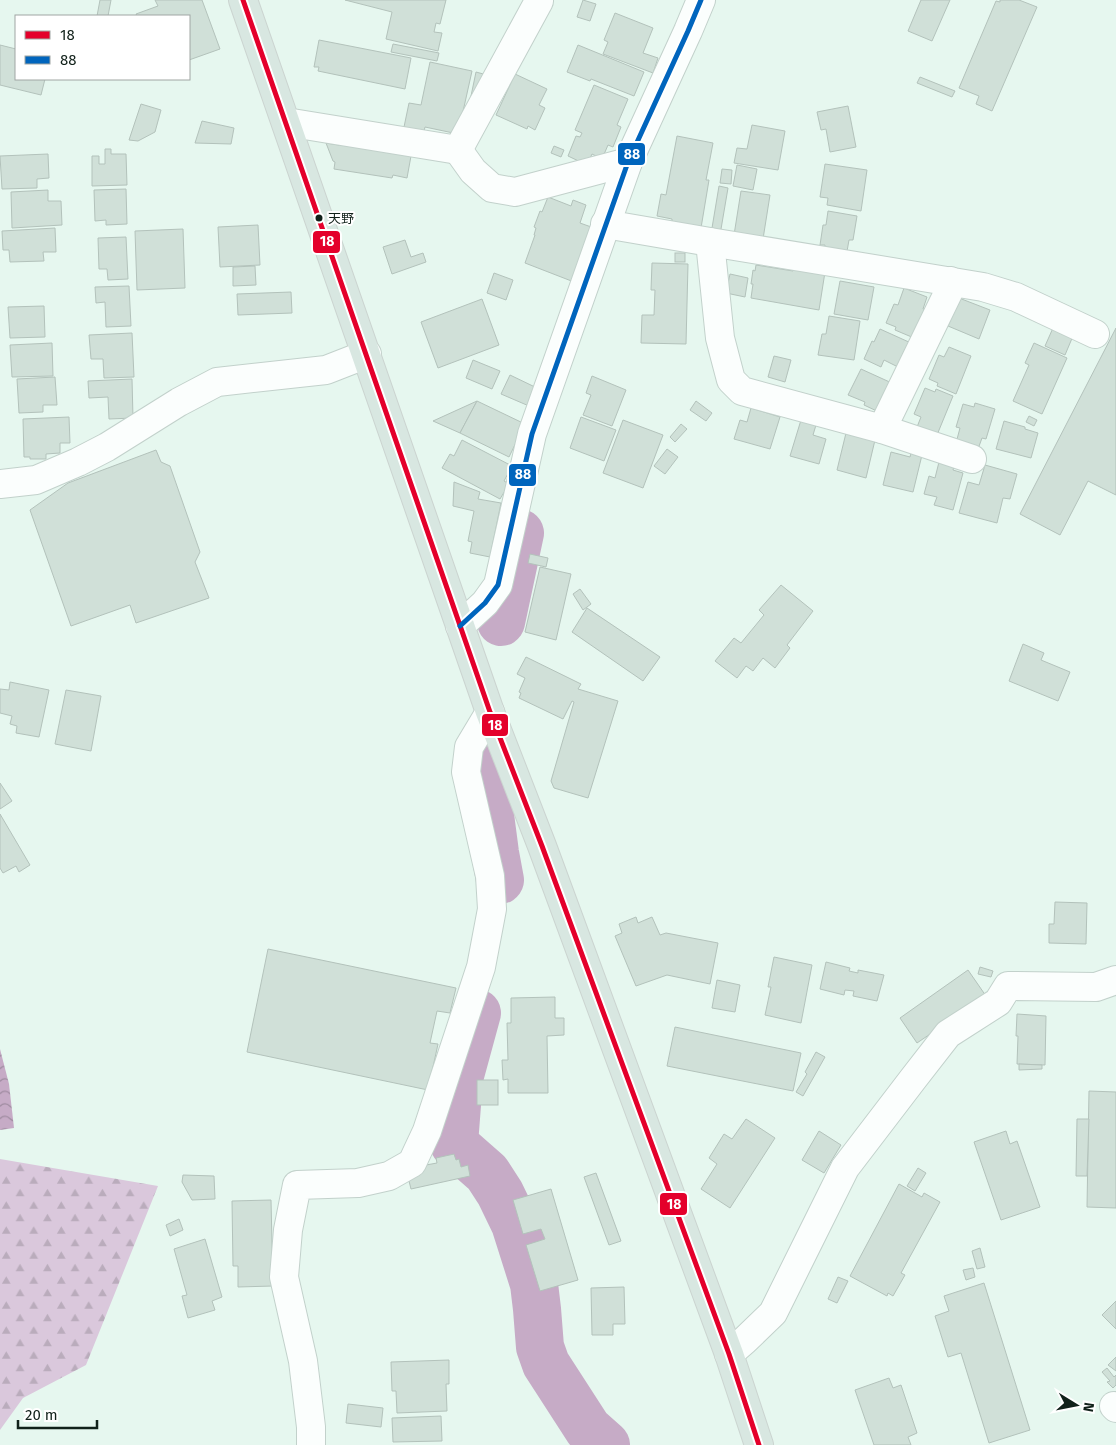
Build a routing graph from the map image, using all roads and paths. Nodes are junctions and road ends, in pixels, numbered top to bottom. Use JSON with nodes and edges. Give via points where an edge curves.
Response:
{"nodes":[{"id":1,"x":243,"y":0,"type":"edge"},
{"id":2,"x":701,"y":0,"type":"edge"},
{"id":3,"x":539,"y":1,"type":"edge"},
{"id":4,"x":286,"y":122,"type":"junction"},
{"id":5,"x":458,"y":150,"type":"junction"},
{"id":6,"x":628,"y":162,"type":"junction"},
{"id":7,"x":605,"y":224,"type":"junction"},
{"id":8,"x":710,"y":242,"type":"junction"},
{"id":9,"x":950,"y":281,"type":"junction"},
{"id":10,"x":1095,"y":334,"type":"dead end"},
{"id":11,"x":367,"y":354,"type":"junction"},
{"id":12,"x":882,"y":429,"type":"junction"},
{"id":13,"x":972,"y":459,"type":"dead end"},
{"id":14,"x":0,"y":479,"type":"edge"},
{"id":15,"x":460,"y":626,"type":"junction"},
{"id":16,"x":490,"y":712,"type":"junction"},
{"id":17,"x":1116,"y":980,"type":"edge"},
{"id":18,"x":729,"y":1354,"type":"junction"},
{"id":19,"x":311,"y":1445,"type":"edge"},
{"id":20,"x":759,"y":1445,"type":"edge"}],
"edges":[{"from":1,"to":4,"type":"highway"},
{"from":2,"to":6,"type":"street"},
{"from":3,"to":5,"type":"street"},
{"from":4,"to":5,"type":"street"},
{"from":4,"to":11,"type":"highway"},
{"from":5,"to":6,"type":"street","via":[[473,171],[492,188],[515,192]]},
{"from":6,"to":7,"type":"street"},
{"from":7,"to":8,"type":"street"},
{"from":7,"to":15,"type":"street","via":[[532,434],[498,584],[485,603]]},
{"from":8,"to":9,"type":"street"},
{"from":8,"to":12,"type":"street","via":[[720,338],[730,380],[742,391]]},
{"from":9,"to":10,"type":"street","via":[[1016,297]]},
{"from":9,"to":12,"type":"street","via":[[949,291]]},
{"from":11,"to":14,"type":"street","via":[[326,370],[217,382],[78,462],[36,480]]},
{"from":11,"to":15,"type":"highway"},
{"from":12,"to":13,"type":"street"},
{"from":15,"to":16,"type":"highway"},
{"from":16,"to":18,"type":"highway"},
{"from":16,"to":19,"type":"street","via":[[469,747],[466,772],[490,876],[492,909],[481,967],[427,1131],[412,1163],[389,1176],[358,1183],[297,1185],[288,1230],[284,1277],[303,1362]]},
{"from":17,"to":18,"type":"street","via":[[1096,987],[1008,986],[998,1002],[948,1034],[845,1168],[773,1313]]},
{"from":18,"to":20,"type":"highway"}]}
